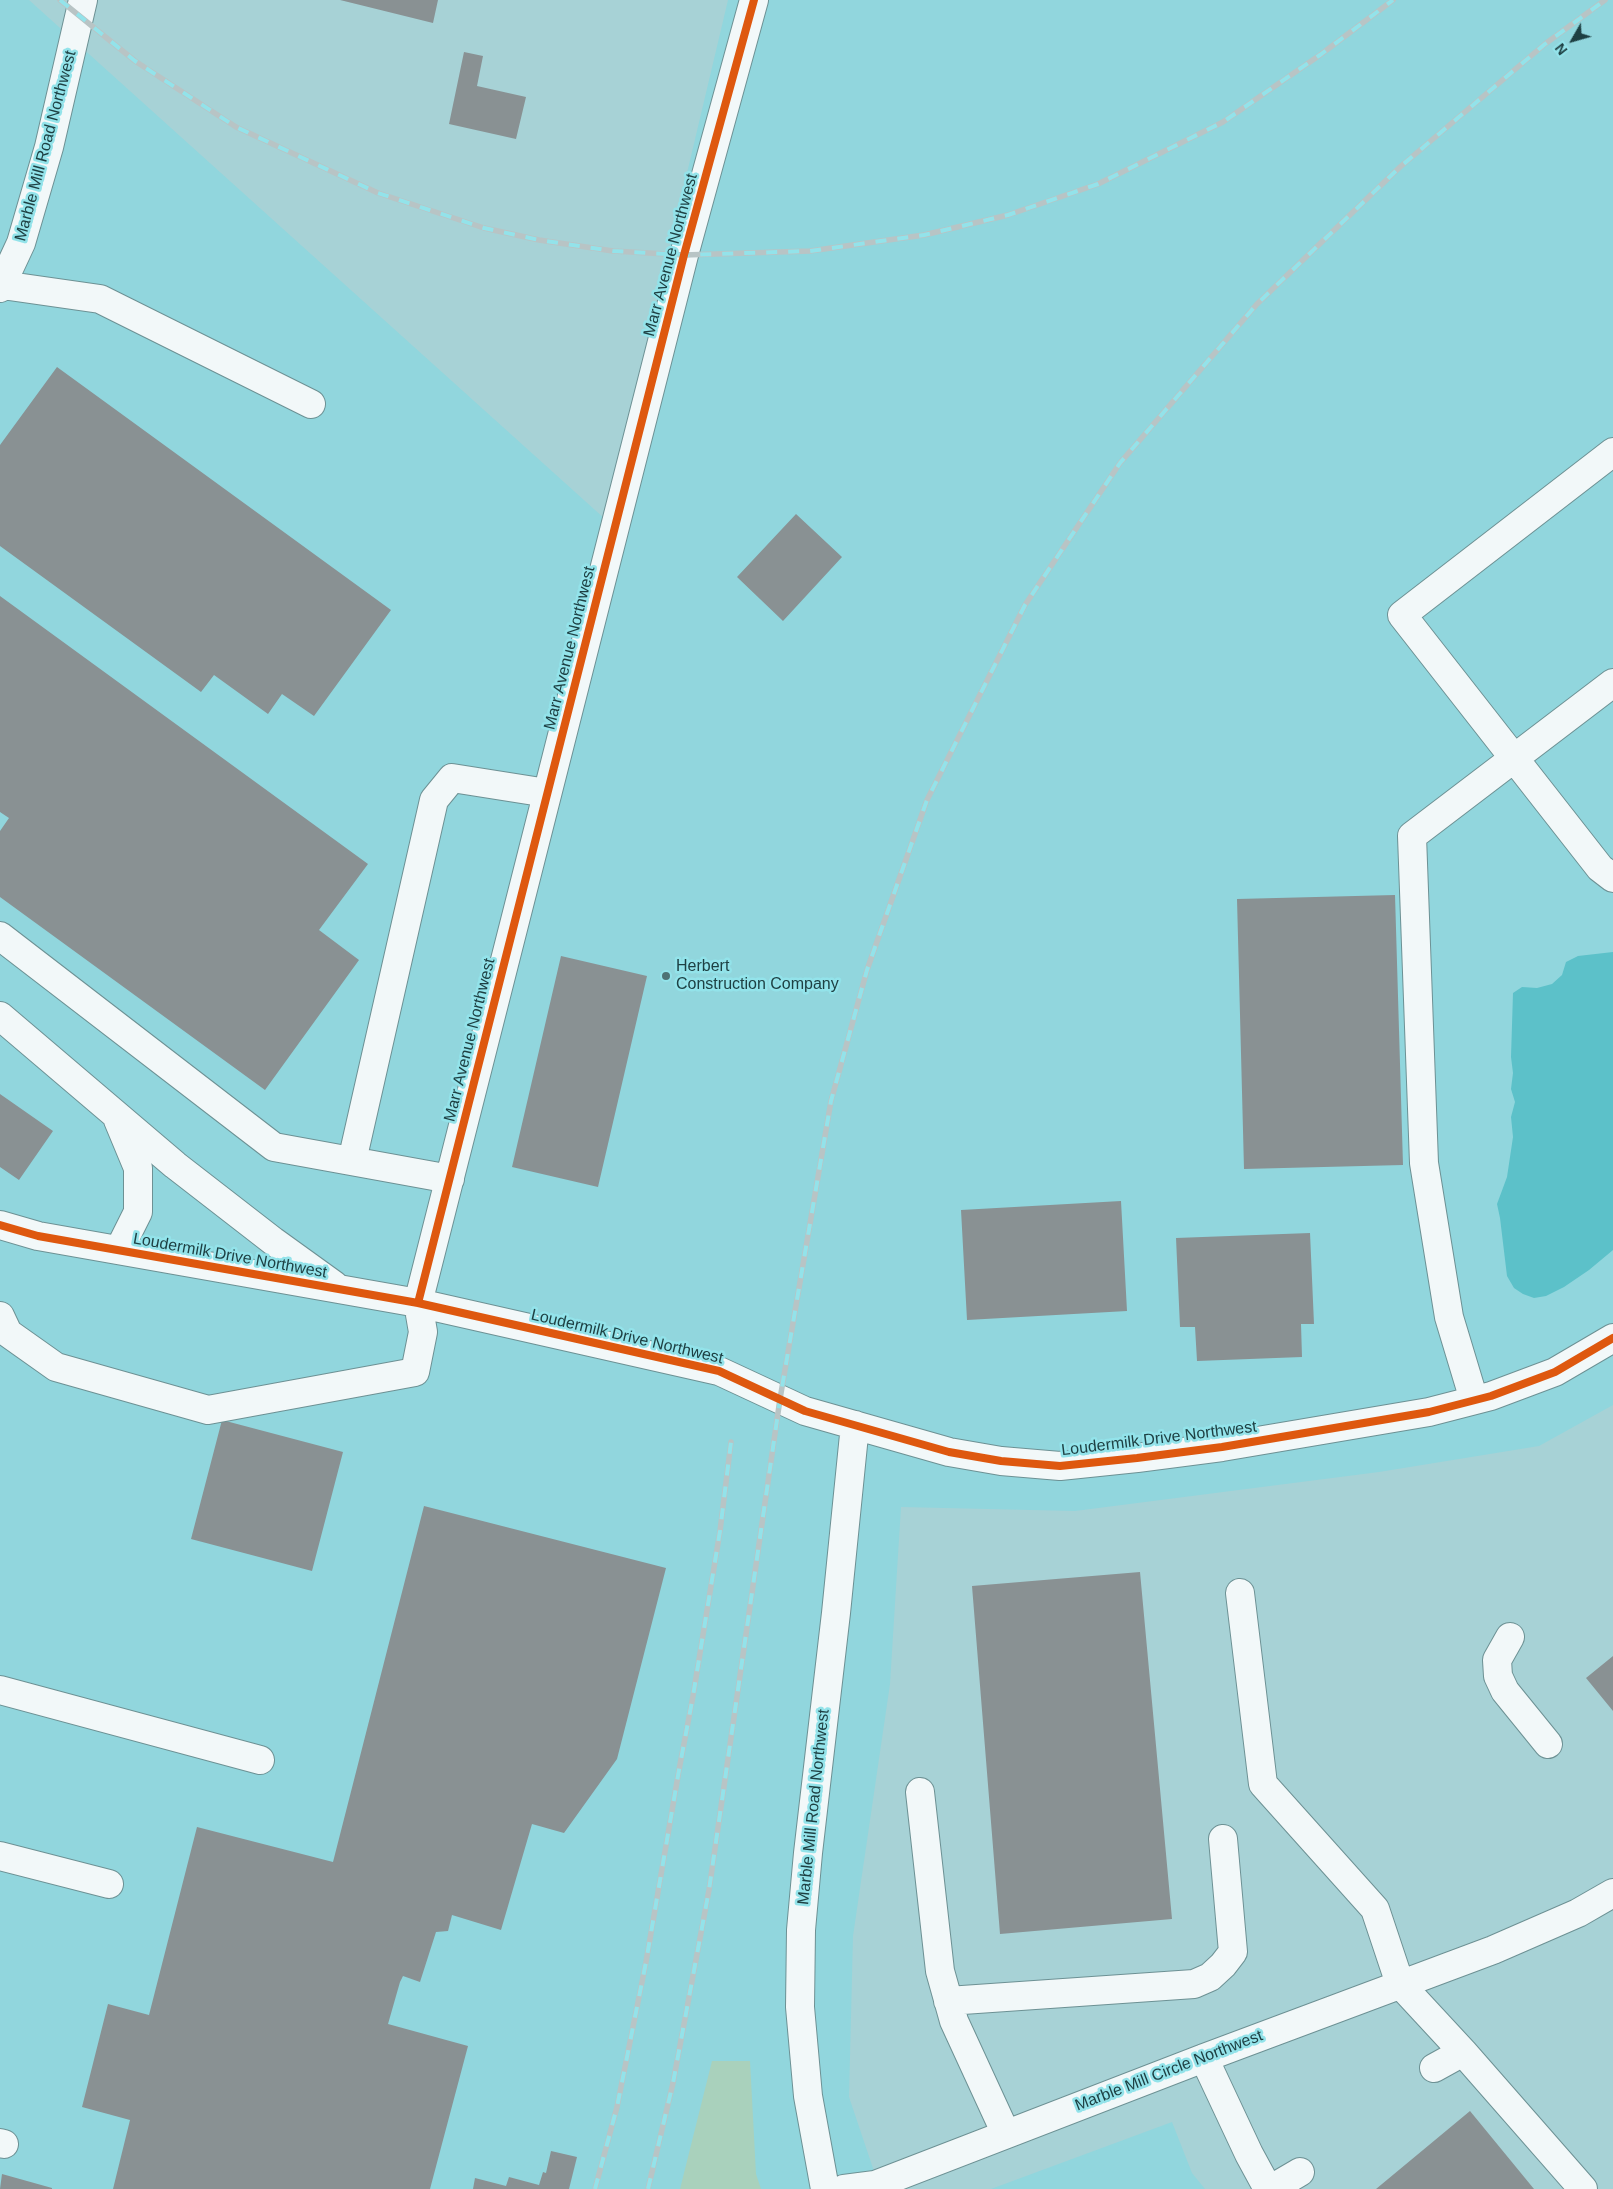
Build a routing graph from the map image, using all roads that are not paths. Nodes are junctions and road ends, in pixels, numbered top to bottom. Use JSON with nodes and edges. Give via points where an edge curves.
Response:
{"nodes":[{"id":1,"x":83,"y":0,"type":"edge"},
{"id":2,"x":760,"y":2,"type":"edge"},
{"id":3,"x":1,"y":287,"type":"edge"},
{"id":4,"x":310,"y":404,"type":"dead end"},
{"id":5,"x":1613,"y":452,"type":"edge"},
{"id":6,"x":1613,"y":683,"type":"edge"},
{"id":7,"x":1513,"y":759,"type":"junction"},
{"id":8,"x":547,"y":793,"type":"junction"},
{"id":9,"x":1613,"y":878,"type":"edge"},
{"id":10,"x":0,"y":936,"type":"edge"},
{"id":11,"x":0,"y":1016,"type":"edge"},
{"id":12,"x":115,"y":1114,"type":"junction"},
{"id":13,"x":352,"y":1161,"type":"junction"},
{"id":14,"x":450,"y":1180,"type":"junction"},
{"id":15,"x":0,"y":1225,"type":"edge"},
{"id":16,"x":119,"y":1250,"type":"junction"},
{"id":17,"x":341,"y":1290,"type":"junction"},
{"id":18,"x":418,"y":1303,"type":"junction"},
{"id":19,"x":3,"y":1331,"type":"edge"},
{"id":20,"x":1613,"y":1338,"type":"edge"},
{"id":21,"x":1474,"y":1400,"type":"junction"},
{"id":22,"x":855,"y":1425,"type":"junction"},
{"id":23,"x":1240,"y":1593,"type":"dead end"},
{"id":24,"x":1510,"y":1637,"type":"dead end"},
{"id":25,"x":0,"y":1690,"type":"edge"},
{"id":26,"x":1548,"y":1744,"type":"dead end"},
{"id":27,"x":260,"y":1760,"type":"dead end"},
{"id":28,"x":920,"y":1792,"type":"dead end"},
{"id":29,"x":1223,"y":1839,"type":"dead end"},
{"id":30,"x":0,"y":1856,"type":"edge"},
{"id":31,"x":109,"y":1884,"type":"dead end"},
{"id":32,"x":1613,"y":1893,"type":"edge"},
{"id":33,"x":1400,"y":1984,"type":"junction"},
{"id":34,"x":948,"y":2001,"type":"junction"},
{"id":35,"x":1463,"y":2052,"type":"junction"},
{"id":36,"x":1204,"y":2058,"type":"junction"},
{"id":37,"x":1434,"y":2068,"type":"dead end"},
{"id":38,"x":1006,"y":2134,"type":"junction"},
{"id":39,"x":1300,"y":2172,"type":"dead end"},
{"id":40,"x":825,"y":2189,"type":"edge"},
{"id":41,"x":844,"y":2189,"type":"edge"},
{"id":42,"x":1270,"y":2189,"type":"edge"},
{"id":43,"x":1583,"y":2189,"type":"edge"}],
"edges":[{"from":1,"to":3,"type":"street","name":"Marble Mill Road Northwest","via":[[21,243]]},
{"from":2,"to":8,"type":"street","name":"Marr Avenue Northwest","via":[[682,264]]},
{"from":3,"to":4,"type":"street","via":[[100,299]]},
{"from":5,"to":7,"type":"street","via":[[1402,615]]},
{"from":6,"to":7,"type":"street"},
{"from":7,"to":9,"type":"street","via":[[1600,868]]},
{"from":7,"to":21,"type":"street","via":[[1412,836],[1424,1163],[1449,1317]]},
{"from":8,"to":13,"type":"street","via":[[452,778],[434,800]]},
{"from":8,"to":14,"type":"street","name":"Marr Avenue Northwest"},
{"from":10,"to":13,"type":"street","via":[[274,1147]]},
{"from":11,"to":12,"type":"street"},
{"from":12,"to":16,"type":"street","via":[[138,1168],[138,1212]]},
{"from":12,"to":17,"type":"street","via":[[265,1236]]},
{"from":13,"to":14,"type":"street"},
{"from":14,"to":18,"type":"street","name":"Marr Avenue Northwest"},
{"from":15,"to":16,"type":"street","name":"Loudermilk Drive Northwest","via":[[38,1236]]},
{"from":16,"to":17,"type":"street","name":"Loudermilk Drive Northwest"},
{"from":17,"to":18,"type":"street","name":"Loudermilk Drive Northwest"},
{"from":18,"to":19,"type":"street","via":[[423,1332],[415,1372],[208,1410],[56,1367]]},
{"from":18,"to":22,"type":"street","name":"Loudermilk Drive Northwest","via":[[719,1371],[805,1411]]},
{"from":20,"to":21,"type":"street","name":"Loudermilk Drive Northwest","via":[[1555,1372]]},
{"from":21,"to":22,"type":"street","name":"Loudermilk Drive Northwest","via":[[1429,1412],[1222,1447],[1060,1466],[949,1452]]},
{"from":22,"to":40,"type":"street","name":"Marble Mill Road Northwest","via":[[801,1930],[801,2017],[808,2096]]},
{"from":23,"to":33,"type":"street","via":[[1263,1784],[1375,1909]]},
{"from":24,"to":26,"type":"street","via":[[1497,1660],[1498,1676],[1505,1691]]},
{"from":25,"to":27,"type":"street"},
{"from":28,"to":34,"type":"street","via":[[940,1970]]},
{"from":29,"to":34,"type":"street","via":[[1233,1952],[1210,1977],[1194,1984]]},
{"from":30,"to":31,"type":"street"},
{"from":32,"to":33,"type":"street","name":"Marble Mill Circle Northwest","via":[[1578,1914]]},
{"from":33,"to":35,"type":"street"},
{"from":33,"to":36,"type":"street","name":"Marble Mill Circle Northwest"},
{"from":34,"to":38,"type":"street"},
{"from":35,"to":37,"type":"street"},
{"from":35,"to":43,"type":"street"},
{"from":36,"to":38,"type":"street","name":"Marble Mill Circle Northwest"},
{"from":36,"to":42,"type":"street","via":[[1249,2154]]},
{"from":38,"to":41,"type":"street","name":"Marble Mill Circle Northwest","via":[[875,2184]]},
{"from":39,"to":42,"type":"street"}]}
